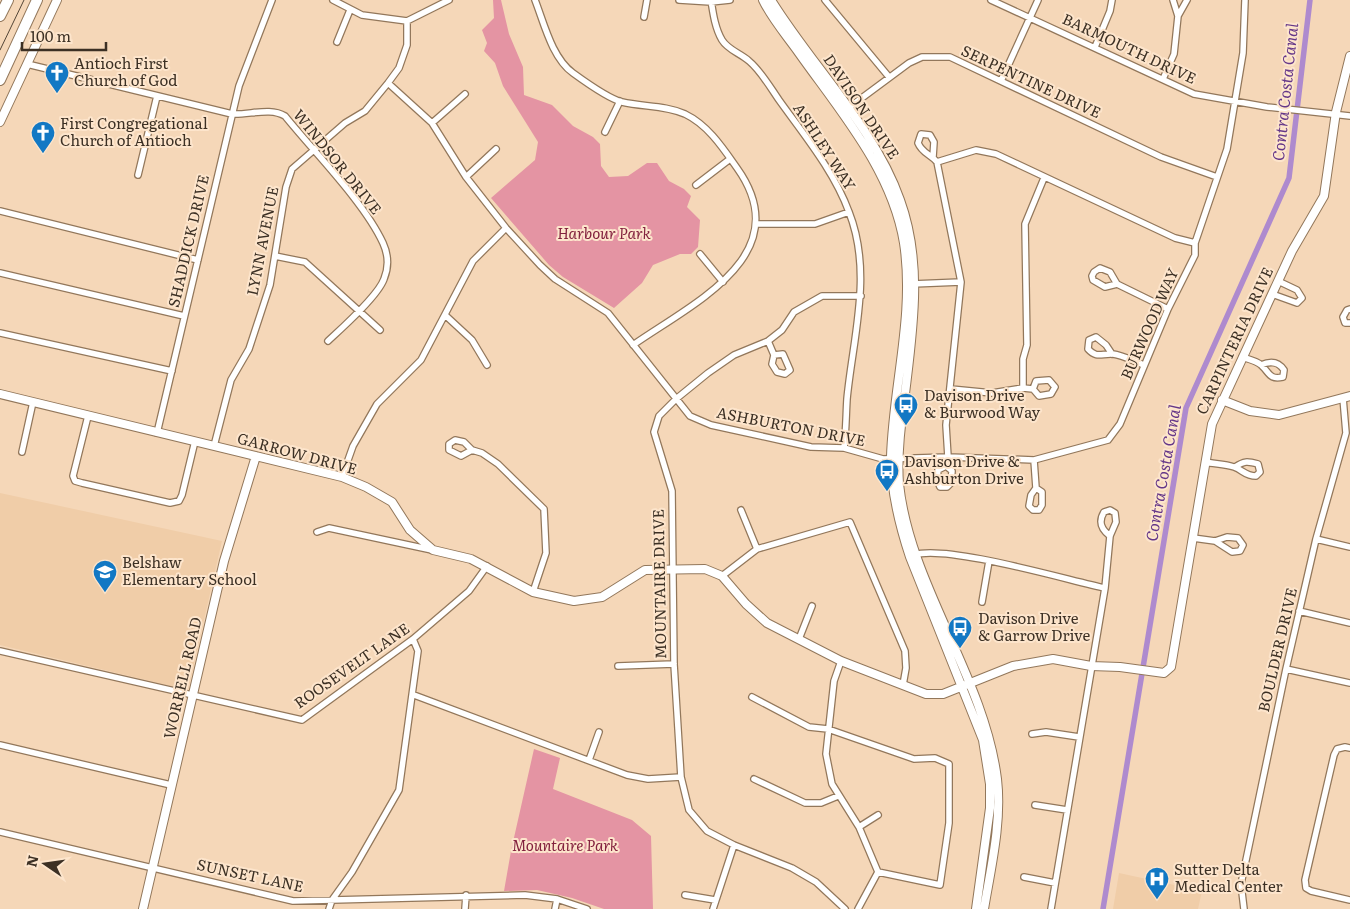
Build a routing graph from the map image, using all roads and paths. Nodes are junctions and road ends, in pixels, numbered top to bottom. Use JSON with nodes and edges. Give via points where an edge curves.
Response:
{"nodes":[{"id":1,"x":8,"y":0,"type":"edge"},
{"id":2,"x":37,"y":0,"type":"edge"},
{"id":3,"x":57,"y":0,"type":"edge"},
{"id":4,"x":272,"y":0,"type":"edge"},
{"id":5,"x":333,"y":0,"type":"edge"},
{"id":6,"x":449,"y":0,"type":"edge"},
{"id":7,"x":535,"y":0,"type":"edge"},
{"id":8,"x":647,"y":0,"type":"edge"},
{"id":9,"x":679,"y":0,"type":"edge"},
{"id":10,"x":730,"y":0,"type":"edge"},
{"id":11,"x":763,"y":0,"type":"edge"},
{"id":12,"x":771,"y":0,"type":"edge"},
{"id":13,"x":825,"y":0,"type":"edge"},
{"id":14,"x":991,"y":0,"type":"edge"},
{"id":15,"x":1038,"y":0,"type":"edge"},
{"id":16,"x":1112,"y":0,"type":"edge"},
{"id":17,"x":1173,"y":0,"type":"edge"},
{"id":18,"x":1186,"y":0,"type":"edge"},
{"id":19,"x":1245,"y":0,"type":"edge"},
{"id":20,"x":711,"y":1,"type":"edge"},
{"id":21,"x":350,"y":10,"type":"junction"},
{"id":22,"x":0,"y":16,"type":"edge"},
{"id":23,"x":1178,"y":16,"type":"junction"},
{"id":24,"x":644,"y":17,"type":"dead end"},
{"id":25,"x":1030,"y":18,"type":"junction"},
{"id":26,"x":407,"y":21,"type":"junction"},
{"id":27,"x":336,"y":42,"type":"dead end"},
{"id":28,"x":1095,"y":47,"type":"junction"},
{"id":29,"x":1350,"y":56,"type":"edge"},
{"id":30,"x":27,"y":64,"type":"junction"},
{"id":31,"x":889,"y":77,"type":"junction"},
{"id":32,"x":1163,"y":79,"type":"junction"},
{"id":33,"x":0,"y":80,"type":"edge"},
{"id":34,"x":1001,"y":81,"type":"junction"},
{"id":35,"x":388,"y":83,"type":"junction"},
{"id":36,"x":465,"y":94,"type":"dead end"},
{"id":37,"x":157,"y":96,"type":"junction"},
{"id":38,"x":620,"y":101,"type":"junction"},
{"id":39,"x":1235,"y":102,"type":"junction"},
{"id":40,"x":845,"y":111,"type":"junction"},
{"id":41,"x":1336,"y":112,"type":"junction"},
{"id":42,"x":232,"y":114,"type":"junction"},
{"id":43,"x":1350,"y":116,"type":"edge"},
{"id":44,"x":0,"y":122,"type":"edge"},
{"id":45,"x":432,"y":123,"type":"junction"},
{"id":46,"x":605,"y":132,"type":"dead end"},
{"id":47,"x":312,"y":149,"type":"junction"},
{"id":48,"x":496,"y":149,"type":"dead end"},
{"id":49,"x":932,"y":157,"type":"dead end"},
{"id":50,"x":730,"y":159,"type":"junction"},
{"id":51,"x":937,"y":162,"type":"junction"},
{"id":52,"x":138,"y":175,"type":"dead end"},
{"id":53,"x":466,"y":177,"type":"junction"},
{"id":54,"x":1217,"y":177,"type":"junction"},
{"id":55,"x":1044,"y":178,"type":"junction"},
{"id":56,"x":696,"y":185,"type":"dead end"},
{"id":57,"x":0,"y":211,"type":"edge"},
{"id":58,"x":850,"y":212,"type":"junction"},
{"id":59,"x":756,"y":224,"type":"junction"},
{"id":60,"x":506,"y":228,"type":"junction"},
{"id":61,"x":1195,"y":243,"type":"junction"},
{"id":62,"x":700,"y":254,"type":"dead end"},
{"id":63,"x":275,"y":256,"type":"junction"},
{"id":64,"x":198,"y":260,"type":"junction"},
{"id":65,"x":0,"y":273,"type":"edge"},
{"id":66,"x":1278,"y":281,"type":"junction"},
{"id":67,"x":723,"y":282,"type":"junction"},
{"id":68,"x":961,"y":282,"type":"junction"},
{"id":69,"x":911,"y":284,"type":"junction"},
{"id":70,"x":1117,"y":284,"type":"dead end"},
{"id":71,"x":1272,"y":294,"type":"junction"},
{"id":72,"x":861,"y":296,"type":"junction"},
{"id":73,"x":1168,"y":309,"type":"junction"},
{"id":74,"x":1350,"y":309,"type":"edge"},
{"id":75,"x":360,"y":310,"type":"junction"},
{"id":76,"x":445,"y":315,"type":"junction"},
{"id":77,"x":184,"y":316,"type":"junction"},
{"id":78,"x":1350,"y":323,"type":"edge"},
{"id":79,"x":380,"y":330,"type":"dead end"},
{"id":80,"x":0,"y":334,"type":"edge"},
{"id":81,"x":328,"y":341,"type":"dead end"},
{"id":82,"x":768,"y":342,"type":"junction"},
{"id":83,"x":633,"y":345,"type":"junction"},
{"id":84,"x":1112,"y":354,"type":"dead end"},
{"id":85,"x":774,"y":355,"type":"dead end"},
{"id":86,"x":1242,"y":357,"type":"junction"},
{"id":87,"x":1261,"y":364,"type":"dead end"},
{"id":88,"x":486,"y":365,"type":"dead end"},
{"id":89,"x":1144,"y":365,"type":"junction"},
{"id":90,"x":172,"y":371,"type":"junction"},
{"id":91,"x":951,"y":388,"type":"junction"},
{"id":92,"x":1023,"y":388,"type":"junction"},
{"id":93,"x":1033,"y":389,"type":"dead end"},
{"id":94,"x":0,"y":394,"type":"edge"},
{"id":95,"x":1346,"y":397,"type":"edge"},
{"id":96,"x":676,"y":399,"type":"junction"},
{"id":97,"x":1222,"y":400,"type":"junction"},
{"id":98,"x":33,"y":402,"type":"junction"},
{"id":99,"x":88,"y":416,"type":"junction"},
{"id":100,"x":157,"y":433,"type":"junction"},
{"id":101,"x":194,"y":442,"type":"junction"},
{"id":102,"x":214,"y":446,"type":"junction"},
{"id":103,"x":844,"y":448,"type":"junction"},
{"id":104,"x":472,"y":450,"type":"dead end"},
{"id":105,"x":22,"y":452,"type":"dead end"},
{"id":106,"x":256,"y":456,"type":"junction"},
{"id":107,"x":895,"y":458,"type":"junction"},
{"id":108,"x":948,"y":458,"type":"junction"},
{"id":109,"x":1034,"y":460,"type":"junction"},
{"id":110,"x":1205,"y":462,"type":"junction"},
{"id":111,"x":946,"y":466,"type":"dead end"},
{"id":112,"x":1235,"y":467,"type":"dead end"},
{"id":113,"x":342,"y":477,"type":"junction"},
{"id":114,"x":1036,"y":488,"type":"dead end"},
{"id":115,"x":741,"y":510,"type":"dead end"},
{"id":116,"x":317,"y":532,"type":"dead end"},
{"id":117,"x":1110,"y":536,"type":"dead end"},
{"id":118,"x":1193,"y":538,"type":"junction"},
{"id":119,"x":1316,"y":538,"type":"junction"},
{"id":120,"x":1215,"y":541,"type":"dead end"},
{"id":121,"x":1350,"y":547,"type":"edge"},
{"id":122,"x":433,"y":550,"type":"junction"},
{"id":123,"x":757,"y":550,"type":"junction"},
{"id":124,"x":913,"y":555,"type":"junction"},
{"id":125,"x":989,"y":561,"type":"junction"},
{"id":126,"x":487,"y":566,"type":"junction"},
{"id":127,"x":674,"y":568,"type":"junction"},
{"id":128,"x":722,"y":576,"type":"junction"},
{"id":129,"x":1105,"y":588,"type":"junction"},
{"id":130,"x":533,"y":592,"type":"junction"},
{"id":131,"x":982,"y":602,"type":"dead end"},
{"id":132,"x":812,"y":606,"type":"dead end"},
{"id":133,"x":1300,"y":611,"type":"junction"},
{"id":134,"x":1350,"y":623,"type":"edge"},
{"id":135,"x":799,"y":639,"type":"junction"},
{"id":136,"x":413,"y":640,"type":"junction"},
{"id":137,"x":0,"y":652,"type":"edge"},
{"id":138,"x":841,"y":661,"type":"junction"},
{"id":139,"x":674,"y":664,"type":"junction"},
{"id":140,"x":618,"y":666,"type":"dead end"},
{"id":141,"x":1091,"y":666,"type":"junction"},
{"id":142,"x":1286,"y":669,"type":"junction"},
{"id":143,"x":1350,"y":683,"type":"edge"},
{"id":144,"x":902,"y":685,"type":"junction"},
{"id":145,"x":966,"y":686,"type":"junction"},
{"id":146,"x":414,"y":695,"type":"junction"},
{"id":147,"x":194,"y":696,"type":"junction"},
{"id":148,"x":752,"y":697,"type":"dead end"},
{"id":149,"x":828,"y":729,"type":"junction"},
{"id":150,"x":599,"y":732,"type":"dead end"},
{"id":151,"x":1032,"y":734,"type":"dead end"},
{"id":152,"x":1079,"y":737,"type":"junction"},
{"id":153,"x":0,"y":745,"type":"edge"},
{"id":154,"x":1350,"y":748,"type":"edge"},
{"id":155,"x":590,"y":760,"type":"junction"},
{"id":156,"x":681,"y":777,"type":"junction"},
{"id":157,"x":754,"y":779,"type":"dead end"},
{"id":158,"x":171,"y":785,"type":"junction"},
{"id":159,"x":838,"y":796,"type":"junction"},
{"id":160,"x":1035,"y":805,"type":"dead end"},
{"id":161,"x":1068,"y":810,"type":"junction"},
{"id":162,"x":878,"y":815,"type":"dead end"},
{"id":163,"x":859,"y":827,"type":"junction"},
{"id":164,"x":0,"y":832,"type":"edge"},
{"id":165,"x":734,"y":845,"type":"junction"},
{"id":166,"x":152,"y":867,"type":"junction"},
{"id":167,"x":878,"y":872,"type":"junction"},
{"id":168,"x":1024,"y":878,"type":"dead end"},
{"id":169,"x":1055,"y":883,"type":"junction"},
{"id":170,"x":685,"y":894,"type":"dead end"},
{"id":171,"x":466,"y":895,"type":"junction"},
{"id":172,"x":557,"y":899,"type":"junction"},
{"id":173,"x":332,"y":900,"type":"junction"},
{"id":174,"x":715,"y":900,"type":"junction"},
{"id":175,"x":1350,"y":900,"type":"edge"},
{"id":176,"x":143,"y":909,"type":"edge"},
{"id":177,"x":330,"y":909,"type":"edge"},
{"id":178,"x":465,"y":909,"type":"edge"},
{"id":179,"x":555,"y":909,"type":"edge"},
{"id":180,"x":587,"y":909,"type":"edge"},
{"id":181,"x":713,"y":909,"type":"edge"},
{"id":182,"x":845,"y":909,"type":"edge"},
{"id":183,"x":858,"y":909,"type":"edge"},
{"id":184,"x":976,"y":909,"type":"edge"},
{"id":185,"x":984,"y":909,"type":"edge"},
{"id":186,"x":1051,"y":909,"type":"edge"},
{"id":187,"x":1244,"y":909,"type":"edge"}],
"edges":[{"from":1,"to":22,"type":"highway"},
{"from":2,"to":33,"type":"highway"},
{"from":3,"to":30,"type":"street"},
{"from":4,"to":42,"type":"street","name":"SHADDICK DRIVE","via":[[239,86]]},
{"from":5,"to":21,"type":"street"},
{"from":6,"to":26,"type":"street"},
{"from":7,"to":38,"type":"street","via":[[560,59],[572,72]]},
{"from":8,"to":24,"type":"street"},
{"from":9,"to":20,"type":"street"},
{"from":10,"to":20,"type":"street"},
{"from":11,"to":40,"type":"street","name":"DAVISON DRIVE"},
{"from":12,"to":40,"type":"street","name":"DAVISON DRIVE"},
{"from":13,"to":31,"type":"street"},
{"from":14,"to":25,"type":"street","name":"BARMOUTH DRIVE"},
{"from":15,"to":25,"type":"street"},
{"from":16,"to":28,"type":"street"},
{"from":17,"to":23,"type":"street"},
{"from":18,"to":23,"type":"street"},
{"from":19,"to":39,"type":"street","name":"BURWOOD WAY","via":[[1243,53]]},
{"from":20,"to":58,"type":"street","name":"ASHLEY WAY","via":[[722,40],[728,48],[748,60],[778,99],[818,154]]},
{"from":21,"to":26,"type":"street","via":[[386,20]]},
{"from":21,"to":27,"type":"street"},
{"from":23,"to":32,"type":"street","via":[[1174,54]]},
{"from":25,"to":28,"type":"street","name":"BARMOUTH DRIVE"},
{"from":25,"to":34,"type":"street"},
{"from":26,"to":35,"type":"street","name":"LYNN AVENUE","via":[[407,45],[399,68]]},
{"from":28,"to":32,"type":"street","name":"BARMOUTH DRIVE"},
{"from":29,"to":41,"type":"street","name":"CARPINTERIA DRIVE"},
{"from":30,"to":37,"type":"street","name":"WINDSOR DRIVE"},
{"from":30,"to":44,"type":"street"},
{"from":31,"to":34,"type":"street","name":"SERPENTINE DRIVE","via":[[922,57],[936,56],[950,57]]},
{"from":31,"to":40,"type":"street","name":"SERPENTINE DRIVE"},
{"from":32,"to":39,"type":"street","name":"BARMOUTH DRIVE","via":[[1194,94]]},
{"from":34,"to":54,"type":"street","name":"SERPENTINE DRIVE","via":[[1161,157]]},
{"from":35,"to":45,"type":"street","name":"ASHBURTON DRIVE"},
{"from":35,"to":47,"type":"street","name":"LYNN AVENUE","via":[[365,111]]},
{"from":36,"to":45,"type":"street"},
{"from":37,"to":42,"type":"street","name":"WINDSOR DRIVE"},
{"from":37,"to":52,"type":"street"},
{"from":38,"to":46,"type":"street"},
{"from":38,"to":50,"type":"street","via":[[669,108],[687,115],[706,127]]},
{"from":39,"to":41,"type":"street","name":"BARMOUTH DRIVE"},
{"from":39,"to":54,"type":"street","name":"BURWOOD WAY","via":[[1227,149]]},
{"from":40,"to":69,"type":"street","name":"DAVISON DRIVE","via":[[882,158],[901,202],[912,244]]},
{"from":41,"to":43,"type":"street","name":"BARMOUTH DRIVE"},
{"from":41,"to":66,"type":"street","name":"CARPINTERIA DRIVE","via":[[1324,196]]},
{"from":42,"to":47,"type":"street","name":"WINDSOR DRIVE","via":[[276,111],[285,116]]},
{"from":42,"to":64,"type":"street","name":"SHADDICK DRIVE"},
{"from":45,"to":53,"type":"street","name":"ASHBURTON DRIVE"},
{"from":47,"to":63,"type":"street","name":"LYNN AVENUE","via":[[292,169]]},
{"from":47,"to":75,"type":"street","name":"WINDSOR DRIVE","via":[[357,203],[383,243],[387,255],[389,262],[384,281]]},
{"from":48,"to":53,"type":"street"},
{"from":49,"to":51,"type":"street"},
{"from":50,"to":56,"type":"street"},
{"from":50,"to":59,"type":"street","via":[[750,186]]},
{"from":51,"to":55,"type":"street","via":[[976,150],[996,154]]},
{"from":51,"to":68,"type":"street"},
{"from":53,"to":60,"type":"street","name":"ASHBURTON DRIVE"},
{"from":54,"to":61,"type":"street","name":"BURWOOD WAY"},
{"from":55,"to":61,"type":"street","via":[[1175,238]]},
{"from":55,"to":92,"type":"street","via":[[1025,224],[1027,345],[1023,359]]},
{"from":57,"to":64,"type":"street"},
{"from":58,"to":59,"type":"street","via":[[815,224]]},
{"from":58,"to":72,"type":"street","name":"ASHLEY WAY","via":[[858,246]]},
{"from":59,"to":67,"type":"street","via":[[748,251],[738,268]]},
{"from":60,"to":76,"type":"street","via":[[473,261]]},
{"from":60,"to":83,"type":"street","name":"ASHBURTON DRIVE","via":[[555,278],[608,313]]},
{"from":61,"to":73,"type":"street","name":"BURWOOD WAY","via":[[1195,255]]},
{"from":62,"to":67,"type":"street"},
{"from":63,"to":75,"type":"street","via":[[305,262]]},
{"from":63,"to":102,"type":"street","name":"LYNN AVENUE","via":[[270,285],[249,349],[231,380]]},
{"from":64,"to":77,"type":"street","name":"SHADDICK DRIVE"},
{"from":65,"to":77,"type":"street"},
{"from":66,"to":71,"type":"street","name":"CARPINTERIA DRIVE"},
{"from":66,"to":71,"type":"street","via":[[1297,290],[1302,298],[1297,304]]},
{"from":67,"to":83,"type":"street"},
{"from":68,"to":69,"type":"street"},
{"from":68,"to":91,"type":"street"},
{"from":69,"to":107,"type":"street","name":"DAVISON DRIVE"},
{"from":70,"to":73,"type":"street"},
{"from":71,"to":86,"type":"street","name":"CARPINTERIA DRIVE"},
{"from":72,"to":82,"type":"street","name":"MOUNTAIRE DRIVE","via":[[822,296],[794,312],[782,330]]},
{"from":72,"to":103,"type":"street","name":"ASHLEY WAY"},
{"from":73,"to":89,"type":"street","name":"BURWOOD WAY"},
{"from":74,"to":78,"type":"street","via":[[1342,317]]},
{"from":75,"to":79,"type":"street"},
{"from":75,"to":81,"type":"street","name":"WINDSOR DRIVE"},
{"from":76,"to":88,"type":"street","via":[[472,340]]},
{"from":76,"to":113,"type":"street","via":[[421,360],[377,404],[353,446]]},
{"from":77,"to":90,"type":"street","name":"SHADDICK DRIVE"},
{"from":80,"to":90,"type":"street"},
{"from":82,"to":85,"type":"street"},
{"from":82,"to":96,"type":"street","name":"MOUNTAIRE DRIVE","via":[[734,355]]},
{"from":83,"to":96,"type":"street","name":"ASHBURTON DRIVE"},
{"from":84,"to":89,"type":"street"},
{"from":86,"to":87,"type":"street"},
{"from":86,"to":97,"type":"street","name":"CARPINTERIA DRIVE"},
{"from":89,"to":109,"type":"street","name":"BURWOOD WAY","via":[[1120,424],[1108,440]]},
{"from":90,"to":100,"type":"street","name":"SHADDICK DRIVE"},
{"from":91,"to":92,"type":"street","via":[[992,394]]},
{"from":91,"to":108,"type":"street","via":[[946,425]]},
{"from":92,"to":93,"type":"street"},
{"from":94,"to":98,"type":"street","name":"GARROW DRIVE"},
{"from":95,"to":97,"type":"street","via":[[1279,415],[1250,410]]},
{"from":95,"to":119,"type":"street","name":"BOULDER DRIVE","via":[[1346,433]]},
{"from":96,"to":103,"type":"street","name":"ASHBURTON DRIVE","via":[[690,416],[711,426],[811,447]]},
{"from":96,"to":127,"type":"street","name":"MOUNTAIRE DRIVE","via":[[659,416],[654,432],[672,491]]},
{"from":97,"to":110,"type":"street","name":"CARPINTERIA DRIVE","via":[[1212,424]]},
{"from":98,"to":99,"type":"street","name":"GARROW DRIVE"},
{"from":98,"to":105,"type":"street"},
{"from":99,"to":100,"type":"street","name":"GARROW DRIVE"},
{"from":99,"to":101,"type":"street","via":[[73,476],[75,481],[82,483],[170,503],[179,501]]},
{"from":100,"to":101,"type":"street","name":"GARROW DRIVE"},
{"from":101,"to":102,"type":"street","name":"GARROW DRIVE"},
{"from":102,"to":106,"type":"street","name":"GARROW DRIVE"},
{"from":103,"to":107,"type":"street","name":"ASHBURTON DRIVE","via":[[883,459]]},
{"from":104,"to":130,"type":"street","via":[[498,464],[544,510],[546,553]]},
{"from":106,"to":113,"type":"street","name":"GARROW DRIVE"},
{"from":106,"to":147,"type":"street","name":"WORRELL ROAD","via":[[224,561]]},
{"from":107,"to":108,"type":"street","name":"BURWOOD WAY"},
{"from":107,"to":124,"type":"street","name":"DAVISON DRIVE"},
{"from":108,"to":109,"type":"street","name":"BURWOOD WAY"},
{"from":108,"to":111,"type":"street"},
{"from":109,"to":114,"type":"street"},
{"from":110,"to":112,"type":"street"},
{"from":110,"to":118,"type":"street","name":"CARPINTERIA DRIVE"},
{"from":113,"to":122,"type":"street","name":"GARROW DRIVE","via":[[392,502],[410,530]]},
{"from":115,"to":123,"type":"street"},
{"from":116,"to":122,"type":"street","via":[[329,528]]},
{"from":117,"to":129,"type":"street"},
{"from":118,"to":120,"type":"street"},
{"from":118,"to":141,"type":"street","name":"CARPINTERIA DRIVE","via":[[1171,667],[1164,673]]},
{"from":119,"to":121,"type":"street"},
{"from":119,"to":133,"type":"street","name":"BOULDER DRIVE"},
{"from":122,"to":126,"type":"street","name":"GARROW DRIVE"},
{"from":123,"to":128,"type":"street"},
{"from":123,"to":144,"type":"street","via":[[850,522],[905,651]]},
{"from":124,"to":125,"type":"street","via":[[971,557]]},
{"from":124,"to":145,"type":"street","name":"DAVISON DRIVE"},
{"from":125,"to":129,"type":"street"},
{"from":125,"to":131,"type":"street"},
{"from":126,"to":130,"type":"street","name":"GARROW DRIVE"},
{"from":126,"to":136,"type":"street","name":"ROOSEVELT LANE","via":[[469,591]]},
{"from":127,"to":128,"type":"street","name":"GARROW DRIVE","via":[[705,569]]},
{"from":127,"to":130,"type":"street","name":"GARROW DRIVE","via":[[645,570],[602,597],[574,601]]},
{"from":127,"to":139,"type":"street","name":"MOUNTAIRE DRIVE"},
{"from":128,"to":135,"type":"street","via":[[767,622]]},
{"from":129,"to":141,"type":"street"},
{"from":132,"to":135,"type":"street"},
{"from":133,"to":134,"type":"street"},
{"from":133,"to":142,"type":"street","name":"BOULDER DRIVE"},
{"from":135,"to":138,"type":"street"},
{"from":136,"to":146,"type":"street","via":[[418,651]]},
{"from":136,"to":147,"type":"street","name":"ROOSEVELT LANE","via":[[302,720]]},
{"from":137,"to":147,"type":"street","name":"ROOSEVELT LANE"},
{"from":138,"to":144,"type":"street"},
{"from":138,"to":149,"type":"street","via":[[834,681]]},
{"from":139,"to":140,"type":"street"},
{"from":139,"to":156,"type":"street","name":"MOUNTAIRE DRIVE"},
{"from":141,"to":145,"type":"street","via":[[1053,659],[1013,666]]},
{"from":141,"to":152,"type":"street"},
{"from":142,"to":143,"type":"street"},
{"from":142,"to":187,"type":"street","name":"BOULDER DRIVE","via":[[1241,884]]},
{"from":144,"to":145,"type":"street","via":[[926,694],[943,694]]},
{"from":145,"to":184,"type":"street","name":"DAVISON DRIVE","via":[[983,740],[990,784],[990,822]]},
{"from":145,"to":185,"type":"street","name":"DAVISON DRIVE","via":[[990,742],[997,780],[995,843]]},
{"from":146,"to":155,"type":"street"},
{"from":146,"to":173,"type":"street","via":[[399,790],[352,872]]},
{"from":147,"to":158,"type":"street","name":"WORRELL ROAD"},
{"from":148,"to":149,"type":"street","via":[[809,727]]},
{"from":149,"to":159,"type":"street","via":[[826,754]]},
{"from":149,"to":167,"type":"street","via":[[914,759],[935,758],[949,764],[949,823],[940,885]]},
{"from":150,"to":155,"type":"street"},
{"from":151,"to":152,"type":"street","via":[[1046,732]]},
{"from":152,"to":161,"type":"street"},
{"from":153,"to":158,"type":"street"},
{"from":154,"to":175,"type":"street","via":[[1337,749],[1334,756],[1305,880],[1306,888],[1311,891]]},
{"from":155,"to":156,"type":"street","via":[[627,775],[648,779]]},
{"from":156,"to":165,"type":"street","name":"MOUNTAIRE DRIVE","via":[[689,810],[706,831]]},
{"from":157,"to":159,"type":"street","via":[[805,802],[821,803]]},
{"from":158,"to":166,"type":"street","name":"WORRELL ROAD"},
{"from":159,"to":163,"type":"street"},
{"from":160,"to":161,"type":"street"},
{"from":161,"to":169,"type":"street"},
{"from":162,"to":163,"type":"street"},
{"from":163,"to":167,"type":"street"},
{"from":164,"to":166,"type":"street","name":"SUNSET LANE"},
{"from":165,"to":174,"type":"street"},
{"from":165,"to":182,"type":"street","name":"MOUNTAIRE DRIVE","via":[[792,868],[816,882]]},
{"from":166,"to":173,"type":"street","name":"SUNSET LANE","via":[[293,901]]},
{"from":166,"to":176,"type":"street","name":"WORRELL ROAD"},
{"from":167,"to":183,"type":"street"},
{"from":168,"to":169,"type":"street"},
{"from":169,"to":186,"type":"street"},
{"from":170,"to":174,"type":"street"},
{"from":171,"to":172,"type":"street","name":"SUNSET LANE","via":[[525,895]]},
{"from":171,"to":173,"type":"street","name":"SUNSET LANE"},
{"from":171,"to":178,"type":"street"},
{"from":172,"to":179,"type":"street"},
{"from":172,"to":180,"type":"street","name":"SUNSET LANE"},
{"from":173,"to":177,"type":"street"},
{"from":174,"to":181,"type":"street"}]}
